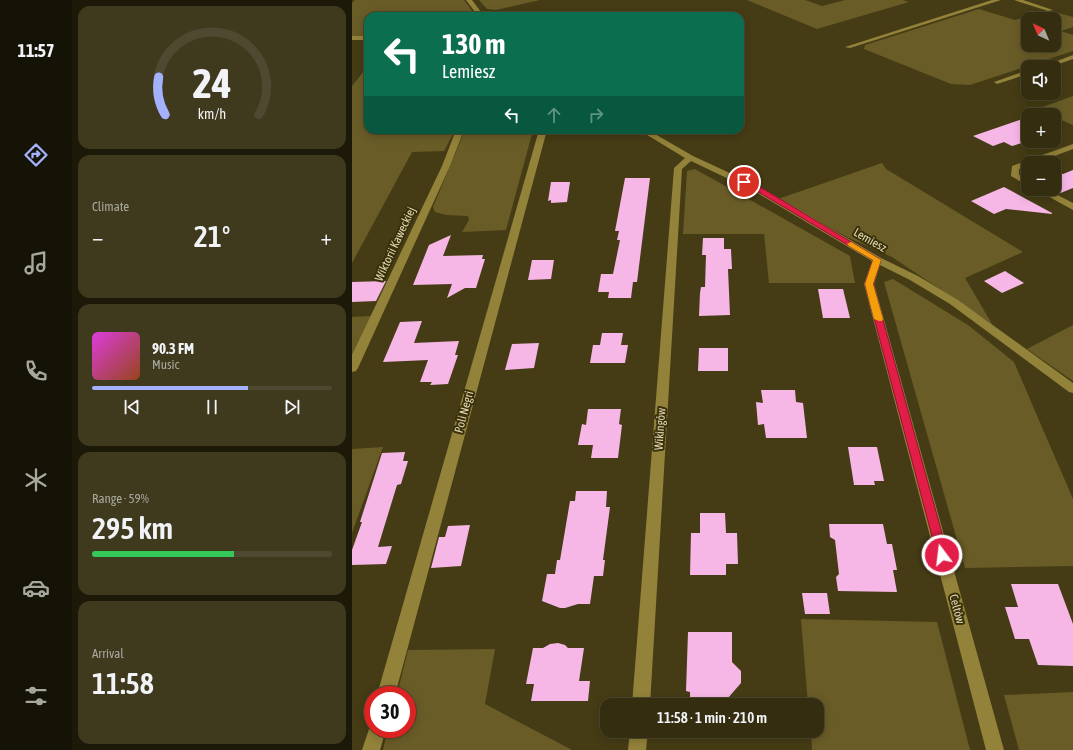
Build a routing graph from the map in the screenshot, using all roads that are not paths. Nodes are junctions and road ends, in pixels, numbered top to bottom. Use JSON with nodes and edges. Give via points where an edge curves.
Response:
{"nodes":[{"id":1,"x":469,"y":0,"type":"edge"},
{"id":2,"x":998,"y":0,"type":"edge"},
{"id":3,"x":1017,"y":0,"type":"edge"},
{"id":4,"x":1050,"y":10,"type":"dead end"},
{"id":5,"x":478,"y":12,"type":"edge"},
{"id":6,"x":352,"y":38,"type":"edge"},
{"id":7,"x":364,"y":38,"type":"edge"},
{"id":8,"x":848,"y":47,"type":"dead end"},
{"id":9,"x":1073,"y":57,"type":"edge"},
{"id":10,"x":1061,"y":61,"type":"edge"},
{"id":11,"x":1021,"y":74,"type":"edge"},
{"id":12,"x":997,"y":82,"type":"dead end"},
{"id":13,"x":458,"y":134,"type":"edge"},
{"id":14,"x":542,"y":134,"type":"edge"},
{"id":15,"x":650,"y":134,"type":"edge"},
{"id":16,"x":1073,"y":146,"type":"edge"},
{"id":17,"x":1047,"y":156,"type":"edge"},
{"id":18,"x":690,"y":158,"type":"junction"},
{"id":19,"x":1021,"y":166,"type":"edge"},
{"id":20,"x":1021,"y":179,"type":"edge"},
{"id":21,"x":1052,"y":196,"type":"edge"},
{"id":22,"x":1073,"y":207,"type":"edge"},
{"id":23,"x":877,"y":260,"type":"junction"},
{"id":24,"x":352,"y":368,"type":"edge"},
{"id":25,"x":1073,"y":389,"type":"edge"},
{"id":26,"x":389,"y":686,"type":"edge"},
{"id":27,"x":641,"y":698,"type":"edge"},
{"id":28,"x":374,"y":738,"type":"edge"},
{"id":29,"x":639,"y":738,"type":"edge"},
{"id":30,"x":371,"y":750,"type":"edge"},
{"id":31,"x":638,"y":750,"type":"edge"},
{"id":32,"x":995,"y":750,"type":"edge"}],
"edges":[{"from":1,"to":5,"type":"street"},
{"from":2,"to":8,"type":"street"},
{"from":3,"to":4,"type":"street"},
{"from":6,"to":7,"type":"street"},
{"from":9,"to":10,"type":"street"},
{"from":11,"to":12,"type":"street"},
{"from":13,"to":24,"type":"street","name":"Wiktorii Kaweckiej"},
{"from":14,"to":26,"type":"street","name":"Poli Negri"},
{"from":15,"to":18,"type":"street","name":"Lemiesz"},
{"from":16,"to":17,"type":"street"},
{"from":18,"to":23,"type":"street","name":"Lemiesz","via":[[757,189]]},
{"from":18,"to":27,"type":"street","name":"Wikingów","via":[[678,168]]},
{"from":19,"to":20,"type":"street","via":[[1015,168],[1015,176]]},
{"from":21,"to":22,"type":"street"},
{"from":23,"to":25,"type":"street","name":"Lemiesz","via":[[954,302]]},
{"from":23,"to":32,"type":"street","name":"Celtów","via":[[869,284]]},
{"from":28,"to":30,"type":"street"},
{"from":29,"to":31,"type":"street"}]}
